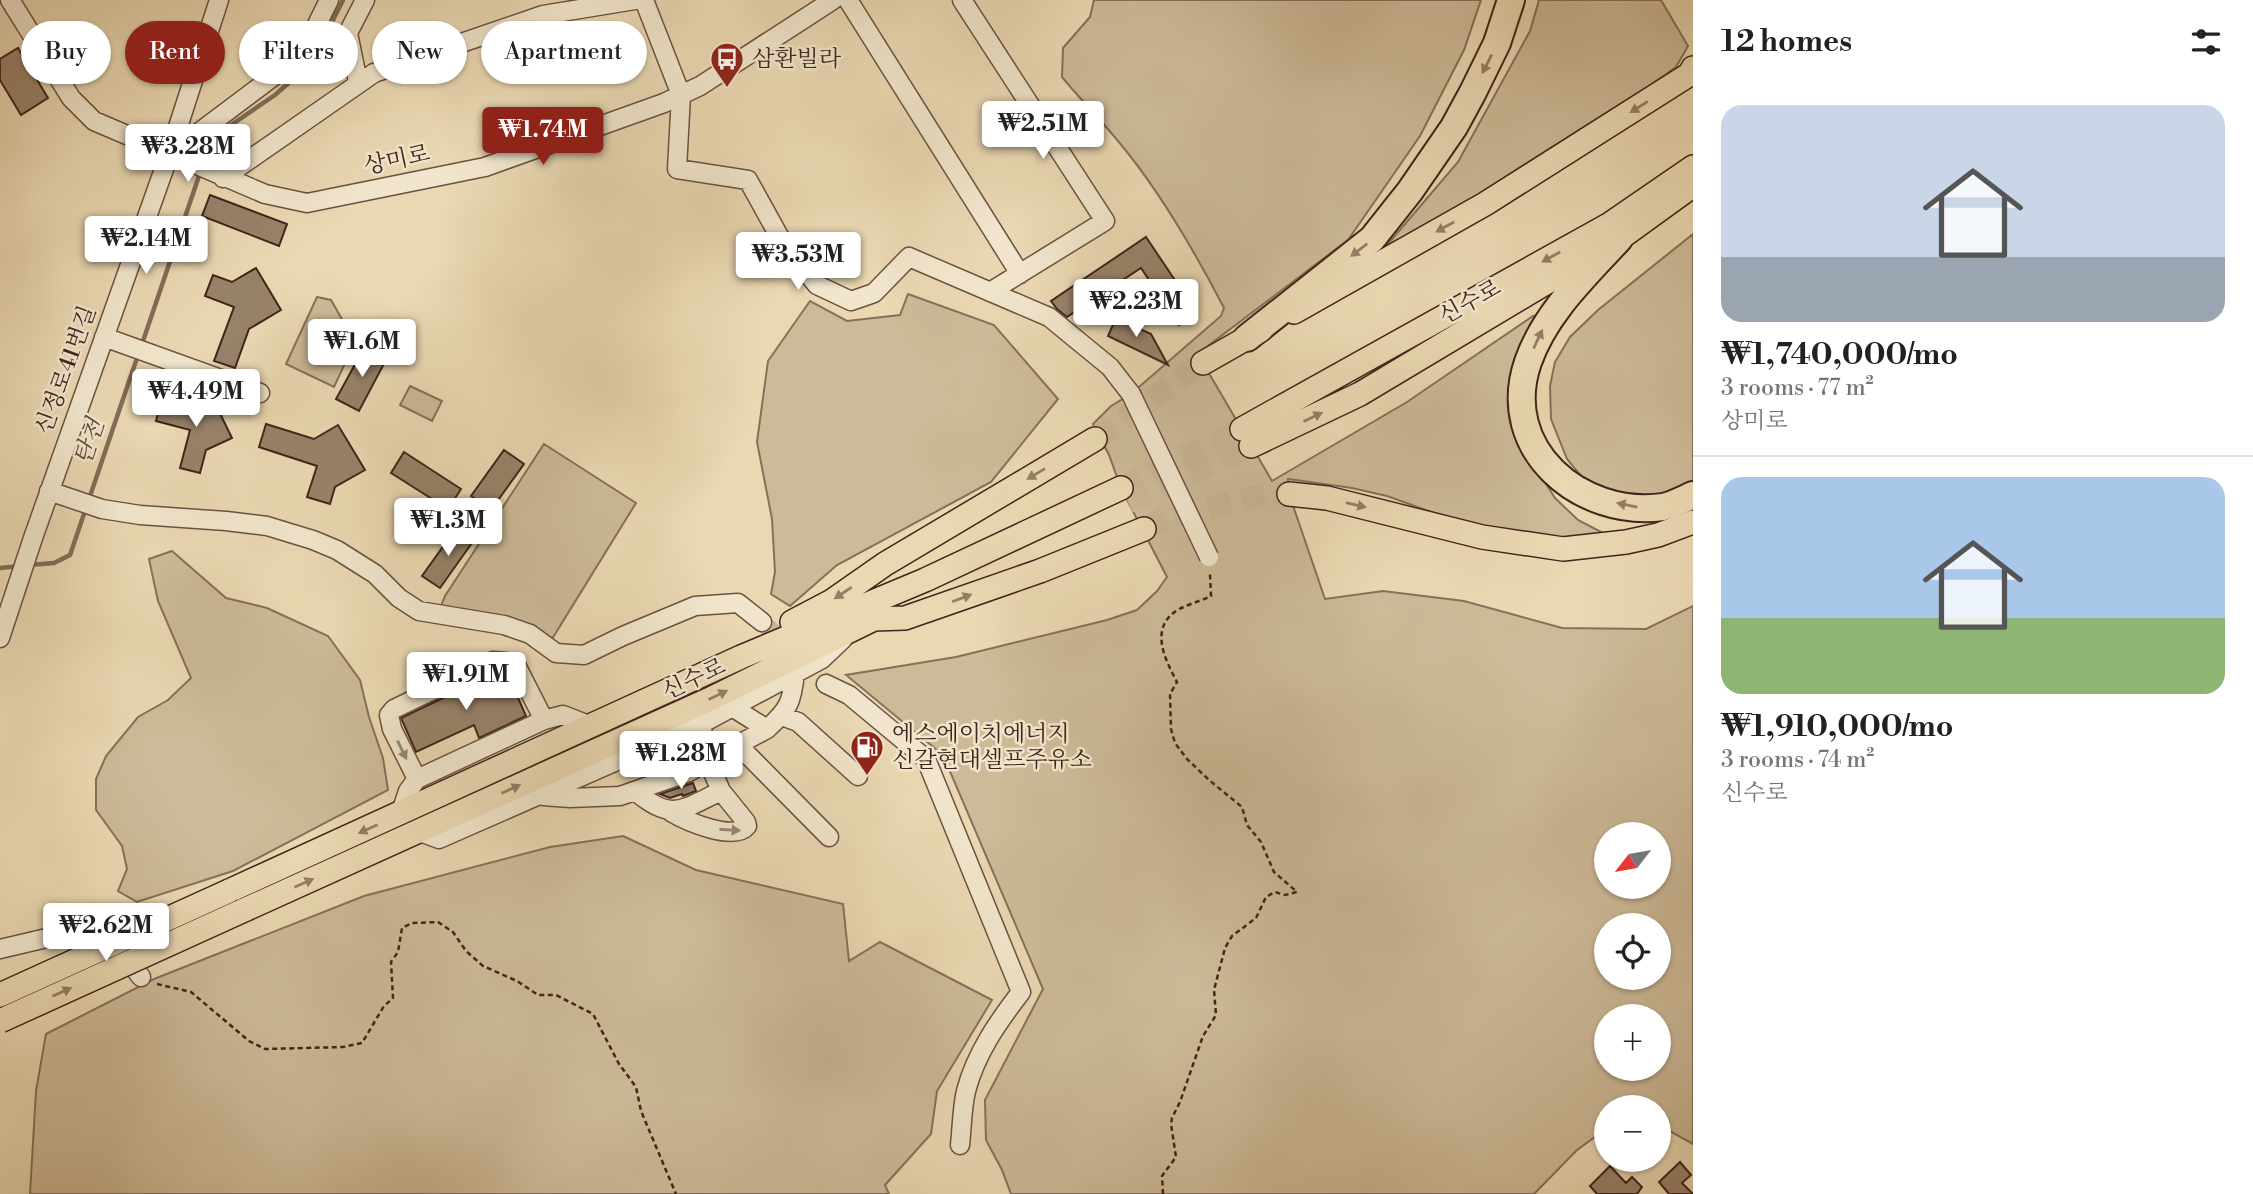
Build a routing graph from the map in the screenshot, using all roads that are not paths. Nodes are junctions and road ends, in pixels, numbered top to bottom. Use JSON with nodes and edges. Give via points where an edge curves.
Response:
{"nodes":[{"id":1,"x":10,"y":0,"type":"edge"},
{"id":2,"x":219,"y":0,"type":"edge"},
{"id":3,"x":329,"y":0,"type":"edge"},
{"id":4,"x":365,"y":0,"type":"edge"},
{"id":5,"x":635,"y":0,"type":"edge"},
{"id":6,"x":644,"y":0,"type":"edge"},
{"id":7,"x":833,"y":0,"type":"edge"},
{"id":8,"x":848,"y":0,"type":"edge"},
{"id":9,"x":962,"y":0,"type":"edge"},
{"id":10,"x":1511,"y":0,"type":"edge"},
{"id":11,"x":541,"y":7,"type":"edge"},
{"id":12,"x":354,"y":21,"type":"edge"},
{"id":13,"x":1693,"y":68,"type":"edge"},
{"id":14,"x":358,"y":82,"type":"edge"},
{"id":15,"x":355,"y":84,"type":"edge"},
{"id":16,"x":681,"y":95,"type":"junction"},
{"id":17,"x":169,"y":155,"type":"junction"},
{"id":18,"x":1693,"y":167,"type":"edge"},
{"id":19,"x":223,"y":178,"type":"junction"},
{"id":20,"x":1693,"y":185,"type":"edge"},
{"id":21,"x":1615,"y":231,"type":"junction"},
{"id":22,"x":1020,"y":274,"type":"junction"},
{"id":23,"x":990,"y":292,"type":"junction"},
{"id":24,"x":104,"y":337,"type":"junction"},
{"id":25,"x":1247,"y":338,"type":"junction"},
{"id":26,"x":1203,"y":363,"type":"tunnel mouth"},
{"id":27,"x":260,"y":393,"type":"dead end"},
{"id":28,"x":1247,"y":438,"type":"tunnel mouth"},
{"id":29,"x":1095,"y":439,"type":"tunnel mouth"},
{"id":30,"x":49,"y":491,"type":"junction"},
{"id":31,"x":1289,"y":494,"type":"tunnel mouth"},
{"id":32,"x":1693,"y":495,"type":"edge"},
{"id":33,"x":1693,"y":522,"type":"edge"},
{"id":34,"x":1143,"y":528,"type":"tunnel mouth"},
{"id":35,"x":1209,"y":557,"type":"road end"},
{"id":36,"x":762,"y":622,"type":"tunnel mouth"},
{"id":37,"x":864,"y":623,"type":"junction"},
{"id":38,"x":0,"y":638,"type":"edge"},
{"id":39,"x":741,"y":657,"type":"junction"},
{"id":40,"x":795,"y":673,"type":"junction"},
{"id":41,"x":826,"y":684,"type":"tunnel mouth"},
{"id":42,"x":732,"y":707,"type":"junction"},
{"id":43,"x":782,"y":716,"type":"junction"},
{"id":44,"x":544,"y":720,"type":"junction"},
{"id":45,"x":701,"y":724,"type":"junction"},
{"id":46,"x":591,"y":726,"type":"junction"},
{"id":47,"x":767,"y":729,"type":"junction"},
{"id":48,"x":738,"y":745,"type":"junction"},
{"id":49,"x":708,"y":761,"type":"junction"},
{"id":50,"x":858,"y":776,"type":"dead end"},
{"id":51,"x":416,"y":779,"type":"junction"},
{"id":52,"x":635,"y":791,"type":"junction"},
{"id":53,"x":721,"y":791,"type":"junction"},
{"id":54,"x":539,"y":795,"type":"junction"},
{"id":55,"x":671,"y":811,"type":"junction"},
{"id":56,"x":400,"y":815,"type":"junction"},
{"id":57,"x":417,"y":831,"type":"junction"},
{"id":58,"x":829,"y":837,"type":"dead end"},
{"id":59,"x":0,"y":949,"type":"edge"},
{"id":60,"x":141,"y":977,"type":"road end"},
{"id":61,"x":0,"y":995,"type":"edge"},
{"id":62,"x":0,"y":1021,"type":"edge"},
{"id":63,"x":960,"y":1145,"type":"dead end"}],
"edges":[{"from":1,"to":17,"type":"street","name":"상미로","via":[[71,99],[94,121]]},
{"from":2,"to":17,"type":"street","name":"신정로41번길"},
{"from":3,"to":17,"type":"street","via":[[302,55]]},
{"from":4,"to":12,"type":"street"},
{"from":5,"to":11,"type":"street"},
{"from":6,"to":16,"type":"street"},
{"from":7,"to":16,"type":"street","name":"상미로"},
{"from":8,"to":22,"type":"street"},
{"from":9,"to":22,"type":"street","via":[[1105,220]]},
{"from":10,"to":25,"type":"highway","one_way":true,"via":[[1473,92],[1410,191],[1372,239]]},
{"from":11,"to":14,"type":"street"},
{"from":13,"to":25,"type":"main road","one_way":true,"via":[[1485,204]]},
{"from":15,"to":19,"type":"street"},
{"from":16,"to":19,"type":"street","name":"상미로","via":[[485,167],[307,203]]},
{"from":16,"to":23,"type":"street","via":[[677,169],[748,180],[784,246],[817,285],[850,301],[874,293],[909,257]]},
{"from":17,"to":19,"type":"street","name":"상미로"},
{"from":17,"to":24,"type":"street","name":"신정로41번길"},
{"from":18,"to":21,"type":"main road","name":"신수로"},
{"from":20,"to":21,"type":"main road","name":"신수로"},
{"from":21,"to":28,"type":"main road","name":"신수로","via":[[1360,394]]},
{"from":32,"to":21,"type":"highway","one_way":true,"via":[[1666,506],[1637,508],[1585,493],[1545,465],[1530,440],[1520,403],[1527,363],[1541,331]]},
{"from":22,"to":23,"type":"street"},
{"from":23,"to":35,"type":"street","bridge":true,"via":[[1049,317],[1110,367],[1131,394]]},
{"from":24,"to":27,"type":"street"},
{"from":24,"to":30,"type":"street","name":"신정로41번길"},
{"from":25,"to":26,"type":"main road"},
{"from":29,"to":39,"type":"main road","one_way":true,"via":[[885,564],[832,601],[771,633]]},
{"from":30,"to":36,"type":"street","via":[[102,509],[267,526],[313,540],[375,574],[419,611],[504,625],[530,634],[556,653],[584,655],[695,606],[738,603]]},
{"from":30,"to":38,"type":"street","name":"신정로41번길"},
{"from":31,"to":33,"type":"main road","one_way":true,"via":[[1327,498],[1482,537],[1563,549],[1626,542]]},
{"from":37,"to":34,"type":"main road","one_way":true,"via":[[905,618]]},
{"from":37,"to":39,"type":"main road","name":"신수로","via":[[1124,495]]},
{"from":37,"to":40,"type":"street","via":[[822,659]]},
{"from":57,"to":37,"type":"main road","name":"신수로","one_way":true,"via":[[708,700]]},
{"from":39,"to":46,"type":"main road","name":"신수로"},
{"from":40,"to":42,"type":"street"},
{"from":40,"to":43,"type":"street","via":[[792,701]]},
{"from":41,"to":63,"type":"street","via":[[849,695],[926,759],[1021,992],[977,1057],[966,1093]]},
{"from":42,"to":45,"type":"street"},
{"from":42,"to":47,"type":"street"},
{"from":43,"to":47,"type":"street"},
{"from":43,"to":50,"type":"street","via":[[798,722]]},
{"from":44,"to":46,"type":"street","via":[[563,715]]},
{"from":44,"to":51,"type":"street"},
{"from":44,"to":51,"type":"street","one_way":true,"via":[[517,667],[493,661],[389,715]]},
{"from":45,"to":49,"type":"street"},
{"from":45,"to":54,"type":"street"},
{"from":46,"to":56,"type":"main road","name":"신수로"},
{"from":47,"to":48,"type":"street"},
{"from":48,"to":49,"type":"street"},
{"from":48,"to":58,"type":"street"},
{"from":49,"to":52,"type":"street"},
{"from":49,"to":53,"type":"street"},
{"from":51,"to":56,"type":"street"},
{"from":52,"to":54,"type":"street","via":[[620,796]]},
{"from":52,"to":55,"type":"street","via":[[654,807]]},
{"from":53,"to":55,"type":"street"},
{"from":55,"to":53,"type":"street","one_way":true,"via":[[686,821],[740,832],[746,822]]},
{"from":54,"to":57,"type":"street","via":[[439,839]]},
{"from":56,"to":61,"type":"main road","name":"신수로","one_way":true,"bridge":true},
{"from":62,"to":57,"type":"main road","name":"신수로","one_way":true,"bridge":true},
{"from":59,"to":60,"type":"street","via":[[102,925]]}]}
